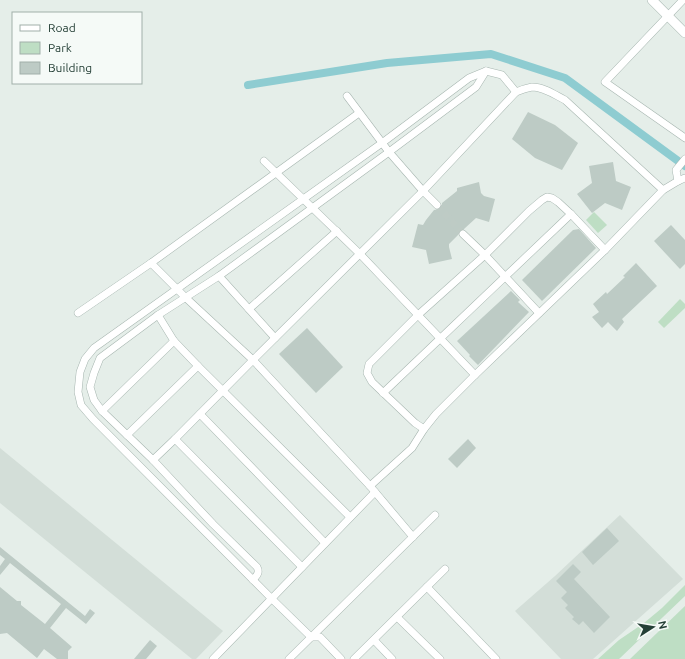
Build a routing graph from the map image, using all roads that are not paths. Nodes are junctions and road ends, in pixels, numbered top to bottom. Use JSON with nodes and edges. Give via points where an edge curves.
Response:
{"nodes":[{"id":1,"x":652,"y":0,"type":"edge"},
{"id":2,"x":683,"y":0,"type":"edge"},
{"id":3,"x":668,"y":16,"type":"junction"},
{"id":4,"x":685,"y":33,"type":"edge"},
{"id":5,"x":486,"y":71,"type":"junction"},
{"id":6,"x":516,"y":92,"type":"junction"},
{"id":7,"x":347,"y":96,"type":"dead end"},
{"id":8,"x":360,"y":113,"type":"junction"},
{"id":9,"x":685,"y":138,"type":"edge"},
{"id":10,"x":382,"y":143,"type":"junction"},
{"id":11,"x":389,"y":152,"type":"junction"},
{"id":12,"x":685,"y":159,"type":"edge"},
{"id":13,"x":264,"y":161,"type":"dead end"},
{"id":14,"x":276,"y":173,"type":"junction"},
{"id":15,"x":681,"y":180,"type":"edge"},
{"id":16,"x":663,"y":190,"type":"junction"},
{"id":17,"x":423,"y":191,"type":"junction"},
{"id":18,"x":304,"y":200,"type":"junction"},
{"id":19,"x":437,"y":205,"type":"tunnel mouth"},
{"id":20,"x":312,"y":207,"type":"junction"},
{"id":21,"x":571,"y":214,"type":"junction"},
{"id":22,"x":337,"y":231,"type":"junction"},
{"id":23,"x":463,"y":234,"type":"tunnel mouth"},
{"id":24,"x":605,"y":250,"type":"junction"},
{"id":25,"x":360,"y":254,"type":"junction"},
{"id":26,"x":485,"y":255,"type":"junction"},
{"id":27,"x":151,"y":263,"type":"junction"},
{"id":28,"x":219,"y":276,"type":"junction"},
{"id":29,"x":505,"y":277,"type":"junction"},
{"id":30,"x":177,"y":289,"type":"junction"},
{"id":31,"x":185,"y":297,"type":"junction"},
{"id":32,"x":249,"y":309,"type":"junction"},
{"id":33,"x":78,"y":313,"type":"dead end"},
{"id":34,"x":539,"y":313,"type":"junction"},
{"id":35,"x":158,"y":315,"type":"junction"},
{"id":36,"x":418,"y":315,"type":"junction"},
{"id":37,"x":275,"y":338,"type":"junction"},
{"id":38,"x":440,"y":339,"type":"junction"},
{"id":39,"x":174,"y":341,"type":"junction"},
{"id":40,"x":253,"y":360,"type":"junction"},
{"id":41,"x":198,"y":366,"type":"junction"},
{"id":42,"x":474,"y":375,"type":"junction"},
{"id":43,"x":223,"y":391,"type":"junction"},
{"id":44,"x":383,"y":393,"type":"junction"},
{"id":45,"x":102,"y":411,"type":"junction"},
{"id":46,"x":200,"y":414,"type":"junction"},
{"id":47,"x":424,"y":429,"type":"junction"},
{"id":48,"x":128,"y":435,"type":"junction"},
{"id":49,"x":175,"y":439,"type":"junction"},
{"id":50,"x":153,"y":460,"type":"junction"},
{"id":51,"x":373,"y":489,"type":"junction"},
{"id":52,"x":436,"y":515,"type":"dead end"},
{"id":53,"x":350,"y":518,"type":"junction"},
{"id":54,"x":413,"y":537,"type":"junction"},
{"id":55,"x":326,"y":543,"type":"junction"},
{"id":56,"x":302,"y":567,"type":"junction"},
{"id":57,"x":445,"y":569,"type":"dead end"},
{"id":58,"x":253,"y":580,"type":"junction"},
{"id":59,"x":427,"y":587,"type":"junction"},
{"id":60,"x":272,"y":598,"type":"junction"},
{"id":61,"x":397,"y":617,"type":"junction"},
{"id":62,"x":311,"y":637,"type":"junction"},
{"id":63,"x":374,"y":640,"type":"junction"},
{"id":64,"x":213,"y":659,"type":"edge"},
{"id":65,"x":289,"y":659,"type":"edge"},
{"id":66,"x":341,"y":659,"type":"edge"},
{"id":67,"x":354,"y":659,"type":"edge"},
{"id":68,"x":392,"y":659,"type":"edge"},
{"id":69,"x":440,"y":659,"type":"edge"},
{"id":70,"x":496,"y":659,"type":"edge"}],
"edges":[{"from":1,"to":3,"type":"street"},
{"from":2,"to":3,"type":"street"},
{"from":3,"to":4,"type":"street"},
{"from":3,"to":9,"type":"street","via":[[605,82]]},
{"from":5,"to":6,"type":"street","via":[[502,75]]},
{"from":5,"to":10,"type":"street","via":[[469,78]]},
{"from":5,"to":11,"type":"street","via":[[476,87]]},
{"from":6,"to":16,"type":"street","via":[[534,87],[565,100]]},
{"from":6,"to":17,"type":"street"},
{"from":7,"to":8,"type":"street"},
{"from":8,"to":10,"type":"street"},
{"from":8,"to":14,"type":"street"},
{"from":10,"to":11,"type":"street"},
{"from":10,"to":18,"type":"street"},
{"from":11,"to":17,"type":"street"},
{"from":11,"to":20,"type":"street"},
{"from":12,"to":15,"type":"street","via":[[676,170]]},
{"from":13,"to":14,"type":"street"},
{"from":14,"to":18,"type":"street"},
{"from":14,"to":27,"type":"street"},
{"from":15,"to":16,"type":"street"},
{"from":16,"to":24,"type":"street"},
{"from":17,"to":19,"type":"street"},
{"from":17,"to":25,"type":"street"},
{"from":18,"to":20,"type":"street"},
{"from":18,"to":30,"type":"street"},
{"from":20,"to":22,"type":"street"},
{"from":20,"to":28,"type":"street"},
{"from":21,"to":24,"type":"street"},
{"from":21,"to":26,"type":"street","via":[[552,198],[542,200]]},
{"from":21,"to":29,"type":"street"},
{"from":22,"to":25,"type":"street"},
{"from":22,"to":32,"type":"street"},
{"from":23,"to":26,"type":"street"},
{"from":24,"to":34,"type":"street"},
{"from":25,"to":36,"type":"street"},
{"from":25,"to":37,"type":"street"},
{"from":26,"to":29,"type":"street"},
{"from":26,"to":36,"type":"street"},
{"from":27,"to":30,"type":"street"},
{"from":27,"to":33,"type":"street"},
{"from":28,"to":31,"type":"street"},
{"from":28,"to":32,"type":"street"},
{"from":29,"to":34,"type":"street"},
{"from":29,"to":38,"type":"street"},
{"from":30,"to":31,"type":"street"},
{"from":30,"to":58,"type":"street","via":[[94,348],[85,359],[80,372],[78,392],[82,405],[93,419]]},
{"from":31,"to":35,"type":"street"},
{"from":31,"to":40,"type":"street"},
{"from":32,"to":37,"type":"street"},
{"from":34,"to":42,"type":"street"},
{"from":35,"to":39,"type":"street"},
{"from":35,"to":45,"type":"street","via":[[100,358],[90,387],[94,400]]},
{"from":36,"to":38,"type":"street"},
{"from":36,"to":44,"type":"street","via":[[369,364],[367,373]]},
{"from":37,"to":40,"type":"street"},
{"from":38,"to":42,"type":"street"},
{"from":38,"to":44,"type":"street"},
{"from":39,"to":41,"type":"street"},
{"from":39,"to":45,"type":"street"},
{"from":40,"to":43,"type":"street"},
{"from":40,"to":51,"type":"street"},
{"from":41,"to":43,"type":"street"},
{"from":41,"to":48,"type":"street"},
{"from":42,"to":47,"type":"street"},
{"from":43,"to":46,"type":"street"},
{"from":43,"to":53,"type":"street"},
{"from":44,"to":47,"type":"street"},
{"from":45,"to":48,"type":"street"},
{"from":46,"to":49,"type":"street"},
{"from":46,"to":55,"type":"street"},
{"from":47,"to":51,"type":"street","via":[[412,448]]},
{"from":48,"to":50,"type":"street"},
{"from":49,"to":50,"type":"street"},
{"from":49,"to":56,"type":"street"},
{"from":50,"to":58,"type":"street","via":[[213,524],[258,567],[258,574]]},
{"from":51,"to":53,"type":"street"},
{"from":51,"to":54,"type":"street"},
{"from":52,"to":54,"type":"street"},
{"from":53,"to":55,"type":"street"},
{"from":54,"to":62,"type":"street"},
{"from":55,"to":56,"type":"street"},
{"from":56,"to":60,"type":"street"},
{"from":57,"to":59,"type":"street"},
{"from":58,"to":60,"type":"street"},
{"from":59,"to":61,"type":"street"},
{"from":59,"to":70,"type":"street"},
{"from":60,"to":62,"type":"street"},
{"from":60,"to":64,"type":"street"},
{"from":61,"to":63,"type":"street"},
{"from":61,"to":69,"type":"street"},
{"from":62,"to":65,"type":"street"},
{"from":62,"to":66,"type":"street","via":[[320,637]]},
{"from":63,"to":67,"type":"street"},
{"from":63,"to":68,"type":"street"}]}
